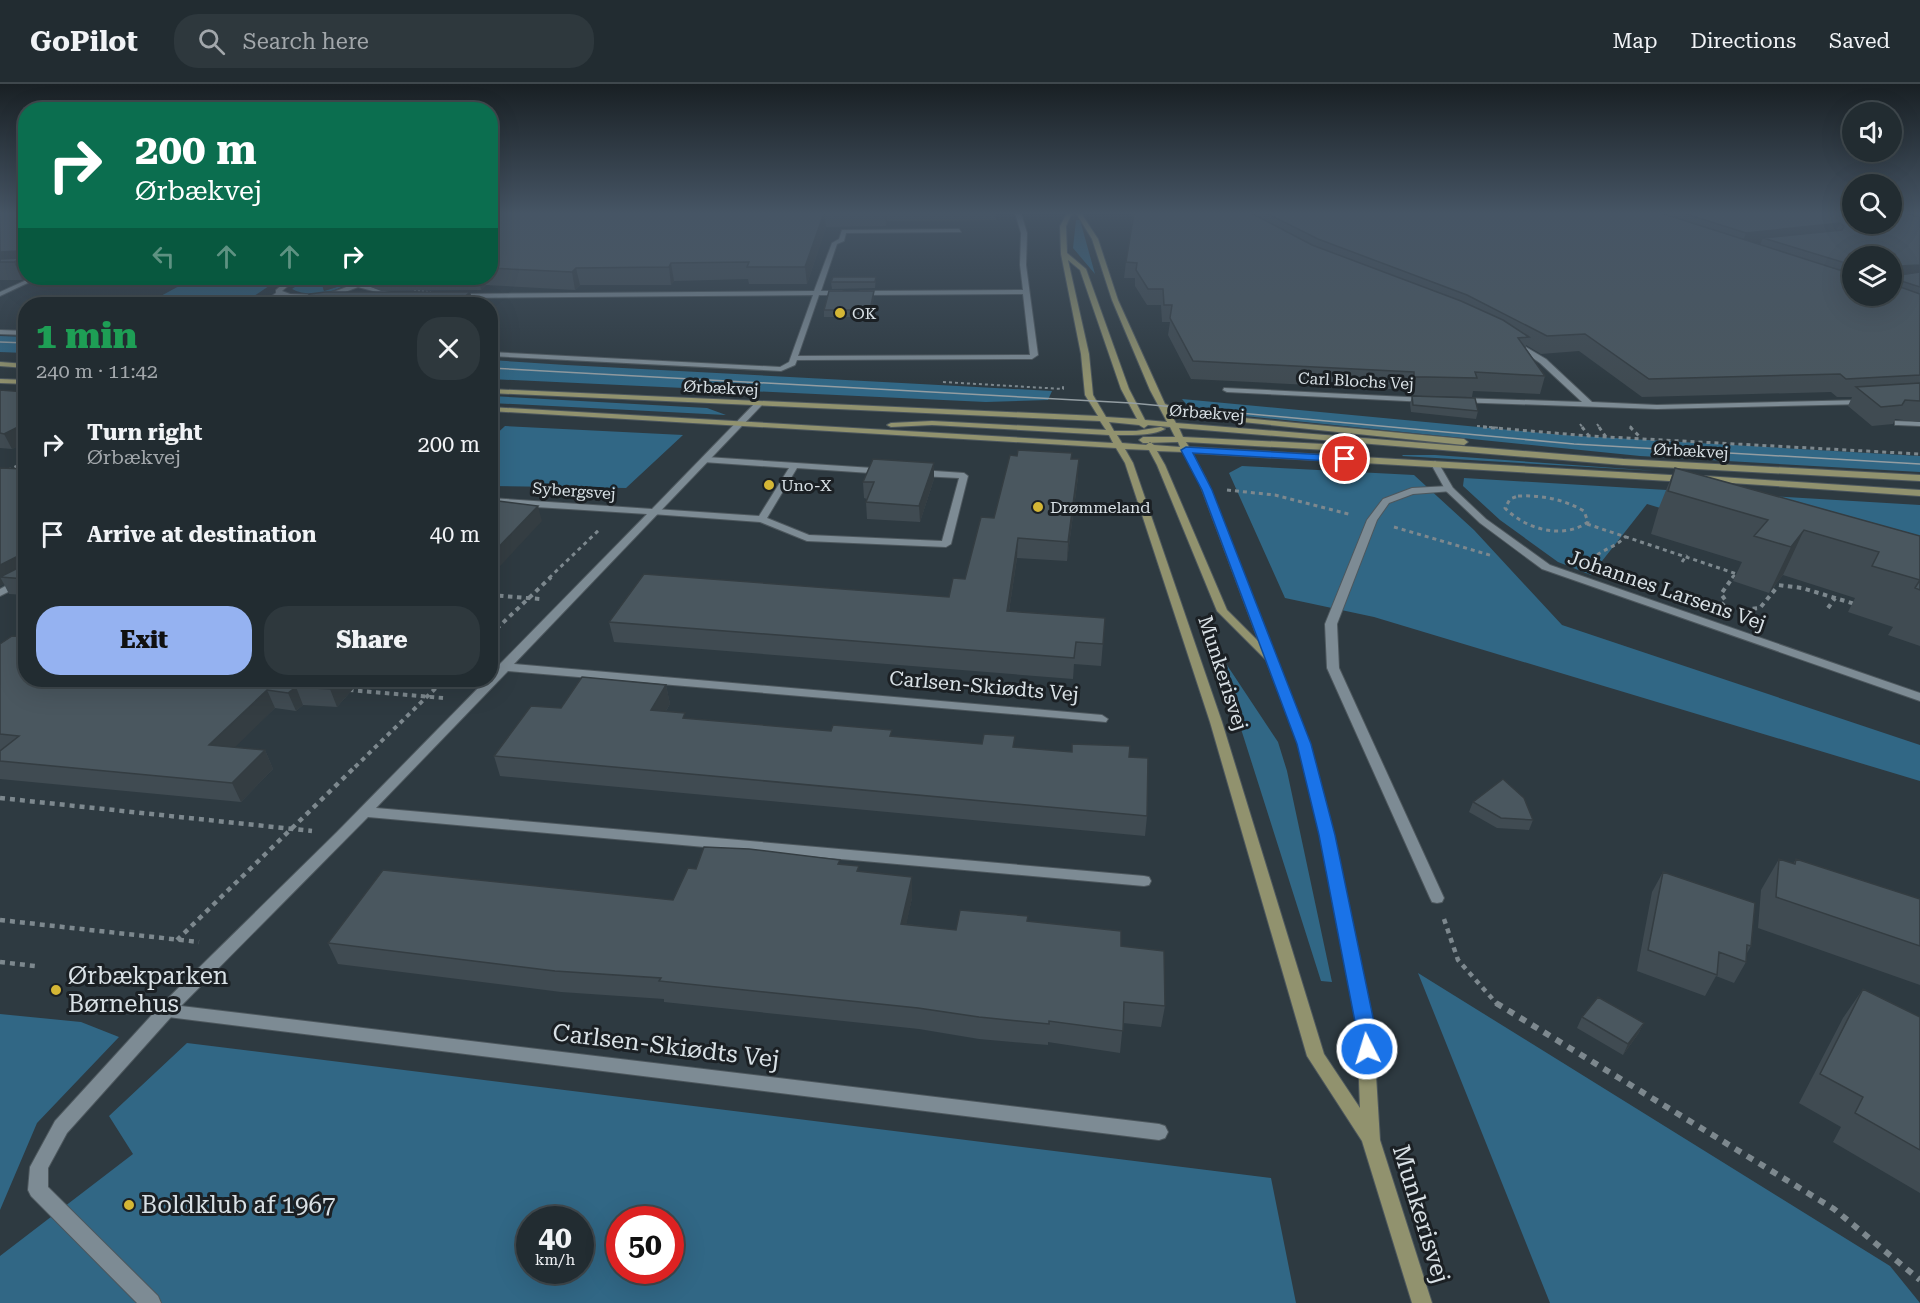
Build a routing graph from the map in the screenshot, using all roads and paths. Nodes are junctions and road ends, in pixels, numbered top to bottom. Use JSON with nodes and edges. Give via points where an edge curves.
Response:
{"nodes":[{"id":1,"x":826,"y":270,"type":"edge"},
{"id":2,"x":1024,"y":270,"type":"edge"},
{"id":3,"x":1067,"y":270,"type":"edge"},
{"id":4,"x":1083,"y":270,"type":"edge"},
{"id":5,"x":1105,"y":270,"type":"edge"},
{"id":6,"x":20,"y":285,"type":"edge"},
{"id":7,"x":284,"y":285,"type":"edge"},
{"id":8,"x":349,"y":285,"type":"edge"},
{"id":9,"x":367,"y":285,"type":"edge"},
{"id":10,"x":414,"y":285,"type":"dead end"},
{"id":11,"x":424,"y":286,"type":"dead end"},
{"id":12,"x":1027,"y":292,"type":"junction"},
{"id":13,"x":280,"y":293,"type":"junction"},
{"id":14,"x":0,"y":294,"type":"edge"},
{"id":15,"x":818,"y":294,"type":"junction"},
{"id":16,"x":330,"y":295,"type":"junction"},
{"id":17,"x":356,"y":295,"type":"edge"},
{"id":18,"x":365,"y":295,"type":"edge"},
{"id":19,"x":395,"y":295,"type":"junction"},
{"id":20,"x":406,"y":295,"type":"edge"},
{"id":21,"x":450,"y":296,"type":"edge"},
{"id":22,"x":274,"y":297,"type":"edge"},
{"id":23,"x":315,"y":297,"type":"joint"},
{"id":24,"x":0,"y":332,"type":"edge"},
{"id":25,"x":18,"y":333,"type":"edge"},
{"id":26,"x":1510,"y":340,"type":"edge"},
{"id":27,"x":498,"y":354,"type":"edge"},
{"id":28,"x":794,"y":358,"type":"junction"},
{"id":29,"x":0,"y":364,"type":"edge"},
{"id":30,"x":18,"y":365,"type":"edge"},
{"id":31,"x":0,"y":375,"type":"edge"},
{"id":32,"x":18,"y":376,"type":"edge"},
{"id":33,"x":0,"y":381,"type":"edge"},
{"id":34,"x":18,"y":382,"type":"edge"},
{"id":35,"x":943,"y":382,"type":"dead end"},
{"id":36,"x":1063,"y":386,"type":"dead end"},
{"id":37,"x":1227,"y":390,"type":"dead end"},
{"id":38,"x":498,"y":391,"type":"edge"},
{"id":39,"x":1432,"y":400,"type":"edge"},
{"id":40,"x":1454,"y":400,"type":"edge"},
{"id":41,"x":1871,"y":401,"type":"edge"},
{"id":42,"x":758,"y":405,"type":"junction"},
{"id":43,"x":1162,"y":405,"type":"junction"},
{"id":44,"x":1590,"y":405,"type":"junction"},
{"id":45,"x":498,"y":409,"type":"edge"},
{"id":46,"x":1101,"y":419,"type":"junction"},
{"id":47,"x":741,"y":423,"type":"junction"},
{"id":48,"x":1141,"y":423,"type":"junction"},
{"id":49,"x":1898,"y":423,"type":"edge"},
{"id":50,"x":1920,"y":424,"type":"edge"},
{"id":51,"x":1173,"y":425,"type":"junction"},
{"id":52,"x":1472,"y":425,"type":"dead end"},
{"id":53,"x":836,"y":429,"type":"junction"},
{"id":54,"x":1110,"y":433,"type":"junction"},
{"id":55,"x":1136,"y":433,"type":"junction"},
{"id":56,"x":1147,"y":436,"type":"junction"},
{"id":57,"x":1156,"y":443,"type":"junction"},
{"id":58,"x":1183,"y":445,"type":"junction"},
{"id":59,"x":1432,"y":448,"type":"junction"},
{"id":60,"x":1122,"y":452,"type":"junction"},
{"id":61,"x":1920,"y":454,"type":"edge"},
{"id":62,"x":706,"y":460,"type":"junction"},
{"id":63,"x":1623,"y":462,"type":"junction"},
{"id":64,"x":795,"y":465,"type":"junction"},
{"id":65,"x":1435,"y":465,"type":"junction"},
{"id":66,"x":18,"y":466,"type":"edge"},
{"id":67,"x":897,"y":472,"type":"edge"},
{"id":68,"x":908,"y":472,"type":"edge"},
{"id":69,"x":0,"y":474,"type":"edge"},
{"id":70,"x":1920,"y":478,"type":"edge"},
{"id":71,"x":1449,"y":489,"type":"junction"},
{"id":72,"x":1920,"y":493,"type":"edge"},
{"id":73,"x":498,"y":502,"type":"edge"},
{"id":74,"x":620,"y":510,"type":"junction"},
{"id":75,"x":655,"y":512,"type":"junction"},
{"id":76,"x":762,"y":519,"type":"junction"},
{"id":77,"x":1587,"y":524,"type":"junction"},
{"id":78,"x":1626,"y":536,"type":"junction"},
{"id":79,"x":1687,"y":555,"type":"junction"},
{"id":80,"x":1682,"y":562,"type":"dead end"},
{"id":81,"x":1736,"y":573,"type":"junction"},
{"id":82,"x":1575,"y":577,"type":"junction"},
{"id":83,"x":1746,"y":577,"type":"dead end"},
{"id":84,"x":18,"y":583,"type":"edge"},
{"id":85,"x":1767,"y":583,"type":"edge"},
{"id":86,"x":1778,"y":586,"type":"junction"},
{"id":87,"x":0,"y":593,"type":"edge"},
{"id":88,"x":498,"y":596,"type":"edge"},
{"id":89,"x":529,"y":598,"type":"junction"},
{"id":90,"x":1835,"y":598,"type":"junction"},
{"id":91,"x":568,"y":601,"type":"junction"},
{"id":92,"x":1856,"y":604,"type":"dead end"},
{"id":93,"x":1828,"y":608,"type":"dead end"},
{"id":94,"x":1709,"y":624,"type":"junction"},
{"id":95,"x":498,"y":627,"type":"edge"},
{"id":96,"x":1733,"y":632,"type":"junction"},
{"id":97,"x":1271,"y":660,"type":"junction"},
{"id":98,"x":503,"y":667,"type":"junction"},
{"id":99,"x":498,"y":672,"type":"edge"},
{"id":100,"x":436,"y":687,"type":"edge"},
{"id":101,"x":484,"y":687,"type":"edge"},
{"id":102,"x":344,"y":690,"type":"dead end"},
{"id":103,"x":426,"y":696,"type":"junction"},
{"id":104,"x":1920,"y":697,"type":"edge"},
{"id":105,"x":471,"y":700,"type":"junction"},
{"id":106,"x":1102,"y":719,"type":"dead end"},
{"id":107,"x":0,"y":798,"type":"edge"},
{"id":108,"x":364,"y":812,"type":"junction"},
{"id":109,"x":292,"y":828,"type":"junction"},
{"id":110,"x":342,"y":835,"type":"junction"},
{"id":111,"x":1144,"y":880,"type":"dead end"},
{"id":112,"x":1437,"y":898,"type":"joint"},
{"id":113,"x":0,"y":920,"type":"edge"},
{"id":114,"x":177,"y":940,"type":"junction"},
{"id":115,"x":230,"y":946,"type":"junction"},
{"id":116,"x":0,"y":962,"type":"edge"},
{"id":117,"x":35,"y":966,"type":"dead end"},
{"id":118,"x":166,"y":1011,"type":"junction"},
{"id":119,"x":1159,"y":1132,"type":"dead end"},
{"id":120,"x":1371,"y":1140,"type":"junction"},
{"id":121,"x":1920,"y":1280,"type":"edge"},
{"id":122,"x":151,"y":1303,"type":"edge"},
{"id":123,"x":1422,"y":1303,"type":"edge"}],
"edges":[{"from":1,"to":15,"type":"street"},
{"from":2,"to":12,"type":"street"},
{"from":3,"to":46,"type":"main road","name":"Munkerisvej","via":[[1085,354],[1089,395]]},
{"from":4,"to":48,"type":"main road"},
{"from":5,"to":43,"type":"main road","name":"Munkerisvej"},
{"from":6,"to":14,"type":"street"},
{"from":7,"to":13,"type":"street","via":[[279,288]]},
{"from":8,"to":16,"type":"street"},
{"from":9,"to":19,"type":"street"},
{"from":10,"to":11,"type":"path"},
{"from":12,"to":15,"type":"street"},
{"from":12,"to":28,"type":"street","via":[[1034,355],[1030,358]]},
{"from":13,"to":22,"type":"street"},
{"from":13,"to":23,"type":"street"},
{"from":15,"to":21,"type":"street"},
{"from":15,"to":28,"type":"street"},
{"from":16,"to":17,"type":"street"},
{"from":16,"to":23,"type":"street"},
{"from":18,"to":19,"type":"street"},
{"from":19,"to":20,"type":"street"},
{"from":24,"to":25,"type":"street"},
{"from":26,"to":44,"type":"street","via":[[1543,361]]},
{"from":27,"to":28,"type":"street","via":[[761,370],[789,367]]},
{"from":29,"to":30,"type":"main road"},
{"from":31,"to":32,"type":"main road"},
{"from":33,"to":34,"type":"main road"},
{"from":35,"to":36,"type":"path"},
{"from":37,"to":39,"type":"street","name":"Carl Blochs Vej"},
{"from":38,"to":42,"type":"main road","name":"Ørbækvej"},
{"from":40,"to":44,"type":"street"},
{"from":41,"to":44,"type":"street"},
{"from":42,"to":46,"type":"main road","name":"Ørbækvej"},
{"from":42,"to":47,"type":"street"},
{"from":43,"to":51,"type":"main road","name":"Munkerisvej"},
{"from":43,"to":63,"type":"main road","via":[[1213,417]]},
{"from":45,"to":47,"type":"main road","name":"Ørbækvej"},
{"from":46,"to":48,"type":"main road","name":"Ørbækvej"},
{"from":46,"to":54,"type":"main road","name":"Munkerisvej"},
{"from":46,"to":55,"type":"main road"},
{"from":47,"to":53,"type":"main road","name":"Ørbækvej"},
{"from":47,"to":60,"type":"main road","via":[[822,435]]},
{"from":47,"to":62,"type":"street"},
{"from":48,"to":51,"type":"main road","name":"Ørbækvej"},
{"from":48,"to":56,"type":"main road"},
{"from":49,"to":50,"type":"street"},
{"from":51,"to":56,"type":"main road"},
{"from":51,"to":58,"type":"main road","name":"Munkerisvej"},
{"from":51,"to":59,"type":"main road","name":"Ørbækvej"},
{"from":52,"to":61,"type":"path","via":[[1589,436]]},
{"from":53,"to":54,"type":"main road","via":[[933,423]]},
{"from":53,"to":60,"type":"main road","name":"Ørbækvej"},
{"from":54,"to":55,"type":"main road"},
{"from":54,"to":60,"type":"main road","name":"Munkerisvej"},
{"from":55,"to":56,"type":"main road"},
{"from":56,"to":57,"type":"main road"},
{"from":56,"to":60,"type":"main road"},
{"from":57,"to":58,"type":"main road","name":"Ørbækvej"},
{"from":57,"to":60,"type":"main road","name":"Ørbækvej"},
{"from":57,"to":97,"type":"main road","via":[[1222,611]]},
{"from":58,"to":59,"type":"main road"},
{"from":58,"to":65,"type":"main road","name":"Ørbækvej"},
{"from":58,"to":97,"type":"main road","name":"Munkerisvej","via":[[1207,490]]},
{"from":59,"to":63,"type":"main road","name":"Ørbækvej"},
{"from":60,"to":120,"type":"main road","name":"Munkerisvej","via":[[1216,722],[1316,1056]]},
{"from":62,"to":64,"type":"street"},
{"from":62,"to":75,"type":"street"},
{"from":63,"to":70,"type":"main road","name":"Ørbækvej"},
{"from":64,"to":67,"type":"street"},
{"from":64,"to":76,"type":"street"},
{"from":65,"to":71,"type":"street","name":"Johannes Larsens Vej"},
{"from":65,"to":72,"type":"main road","name":"Ørbækvej"},
{"from":66,"to":69,"type":"path"},
{"from":68,"to":76,"type":"street","name":"Sybergsvej","via":[[964,476],[946,544],[807,538]]},
{"from":71,"to":82,"type":"street","name":"Johannes Larsens Vej","via":[[1483,521],[1546,567]]},
{"from":71,"to":112,"type":"street","via":[[1412,491],[1386,501],[1372,520],[1331,624],[1333,668]]},
{"from":73,"to":74,"type":"street","name":"Sybergsvej"},
{"from":74,"to":75,"type":"street","name":"Sybergsvej"},
{"from":74,"to":89,"type":"path"},
{"from":75,"to":76,"type":"street","name":"Sybergsvej"},
{"from":75,"to":91,"type":"street"},
{"from":77,"to":77,"type":"path","via":[[1584,511],[1554,498],[1518,496],[1506,503],[1509,514],[1539,528],[1565,531]]},
{"from":77,"to":78,"type":"path"},
{"from":78,"to":79,"type":"path"},
{"from":78,"to":82,"type":"path","via":[[1616,547],[1601,550]]},
{"from":79,"to":80,"type":"path"},
{"from":79,"to":81,"type":"path"},
{"from":81,"to":83,"type":"path"},
{"from":81,"to":94,"type":"path","via":[[1720,594],[1726,601]]},
{"from":82,"to":94,"type":"street","name":"Johannes Larsens Vej"},
{"from":84,"to":87,"type":"street"},
{"from":85,"to":86,"type":"path"},
{"from":86,"to":90,"type":"path"},
{"from":86,"to":96,"type":"path","via":[[1761,608],[1750,609]]},
{"from":88,"to":89,"type":"path"},
{"from":89,"to":91,"type":"path"},
{"from":89,"to":95,"type":"path"},
{"from":90,"to":92,"type":"path"},
{"from":90,"to":93,"type":"path"},
{"from":91,"to":98,"type":"street"},
{"from":94,"to":96,"type":"street","name":"Johannes Larsens Vej"},
{"from":96,"to":104,"type":"street","name":"Johannes Larsens Vej"},
{"from":97,"to":120,"type":"main road","name":"Munkerisvej","via":[[1304,744],[1327,835],[1365,1027]]},
{"from":98,"to":99,"type":"street"},
{"from":98,"to":106,"type":"street","name":"Carlsen-Skiødts Vej"},
{"from":100,"to":103,"type":"path"},
{"from":101,"to":105,"type":"street"},
{"from":102,"to":103,"type":"path"},
{"from":103,"to":105,"type":"path"},
{"from":103,"to":109,"type":"path"},
{"from":105,"to":108,"type":"street"},
{"from":107,"to":109,"type":"path"},
{"from":108,"to":110,"type":"street"},
{"from":108,"to":111,"type":"street"},
{"from":109,"to":110,"type":"path"},
{"from":109,"to":114,"type":"path"},
{"from":110,"to":115,"type":"street"},
{"from":112,"to":121,"type":"path","via":[[1458,960],[1494,1002],[1834,1209]]},
{"from":113,"to":114,"type":"path"},
{"from":114,"to":115,"type":"path"},
{"from":115,"to":118,"type":"street"},
{"from":116,"to":117,"type":"path"},
{"from":118,"to":119,"type":"street","name":"Carlsen-Skiødts Vej"},
{"from":118,"to":122,"type":"street","via":[[61,1127],[39,1167],[38,1190]]},
{"from":120,"to":123,"type":"main road","name":"Munkerisvej"}]}
